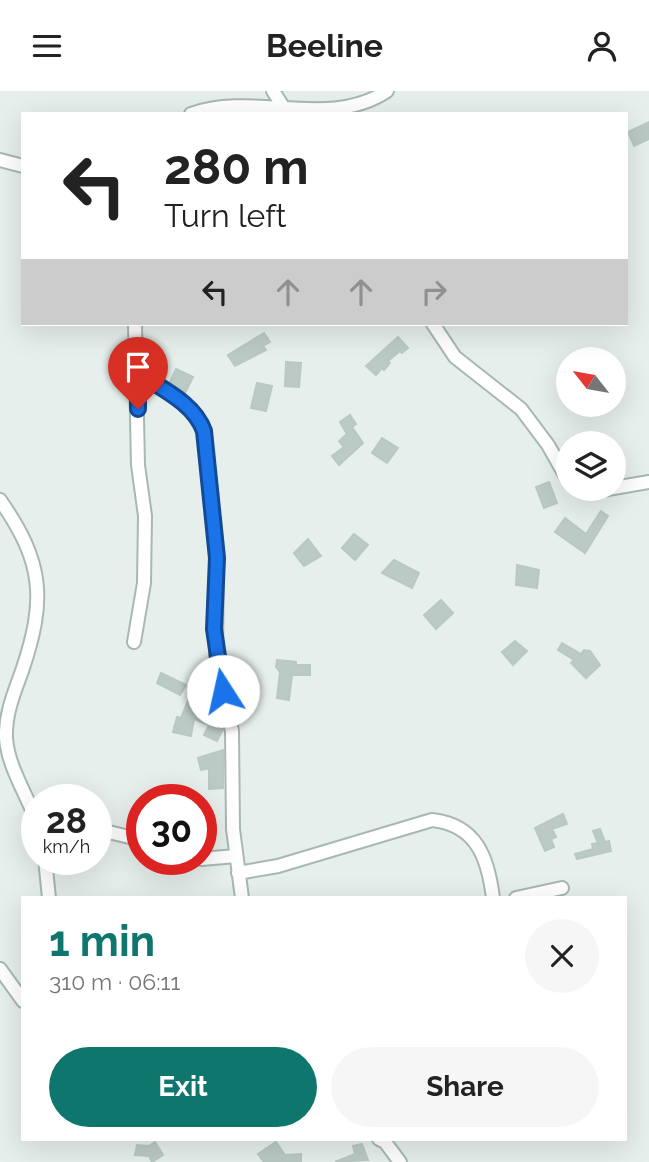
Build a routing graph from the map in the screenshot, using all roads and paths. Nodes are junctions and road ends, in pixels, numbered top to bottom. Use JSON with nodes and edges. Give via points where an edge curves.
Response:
{"nodes":[{"id":1,"x":272,"y":91,"type":"edge"},
{"id":2,"x":387,"y":91,"type":"edge"},
{"id":3,"x":284,"y":108,"type":"junction"},
{"id":4,"x":199,"y":112,"type":"edge"},
{"id":5,"x":302,"y":112,"type":"edge"},
{"id":6,"x":0,"y":160,"type":"edge"},
{"id":7,"x":21,"y":165,"type":"edge"},
{"id":8,"x":135,"y":326,"type":"edge"},
{"id":9,"x":434,"y":326,"type":"edge"},
{"id":10,"x":138,"y":373,"type":"junction"},
{"id":11,"x":556,"y":459,"type":"edge"},
{"id":12,"x":649,"y":482,"type":"edge"},
{"id":13,"x":626,"y":486,"type":"edge"},
{"id":14,"x":0,"y":500,"type":"edge"},
{"id":15,"x":134,"y":642,"type":"dead end"},
{"id":16,"x":21,"y":785,"type":"edge"},
{"id":17,"x":236,"y":856,"type":"junction"},
{"id":18,"x":217,"y":858,"type":"edge"},
{"id":19,"x":238,"y":873,"type":"junction"},
{"id":20,"x":47,"y":875,"type":"edge"},
{"id":21,"x":562,"y":888,"type":"dead end"},
{"id":22,"x":49,"y":896,"type":"edge"},
{"id":23,"x":242,"y":896,"type":"edge"},
{"id":24,"x":493,"y":896,"type":"edge"},
{"id":25,"x":525,"y":896,"type":"edge"},
{"id":26,"x":0,"y":969,"type":"edge"},
{"id":27,"x":21,"y":998,"type":"edge"},
{"id":28,"x":384,"y":1141,"type":"edge"},
{"id":29,"x":400,"y":1162,"type":"edge"}],
"edges":[{"from":1,"to":3,"type":"street"},
{"from":2,"to":5,"type":"street","via":[[342,107]]},
{"from":3,"to":4,"type":"street","via":[[232,104]]},
{"from":3,"to":5,"type":"street"},
{"from":6,"to":7,"type":"street"},
{"from":8,"to":10,"type":"street"},
{"from":9,"to":11,"type":"street","via":[[455,357],[521,409]]},
{"from":10,"to":15,"type":"street","via":[[138,465],[145,516],[144,583]]},
{"from":10,"to":17,"type":"street","via":[[183,403],[199,418],[204,431],[217,558],[216,655],[232,731]]},
{"from":12,"to":13,"type":"street"},
{"from":14,"to":16,"type":"street","via":[[29,556],[40,603],[8,711],[9,758]]},
{"from":17,"to":18,"type":"street"},
{"from":17,"to":19,"type":"street"},
{"from":19,"to":23,"type":"street"},
{"from":19,"to":24,"type":"street","via":[[278,866],[432,820],[452,822],[473,841],[490,871]]},
{"from":20,"to":22,"type":"street"},
{"from":21,"to":25,"type":"street"},
{"from":26,"to":27,"type":"street"},
{"from":28,"to":29,"type":"street"}]}
